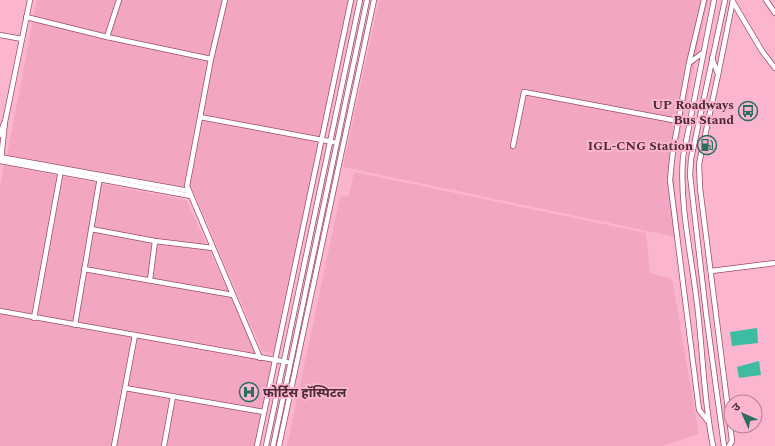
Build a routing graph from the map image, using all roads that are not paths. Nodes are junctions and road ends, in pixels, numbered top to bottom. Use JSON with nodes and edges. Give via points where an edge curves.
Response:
{"nodes":[{"id":1,"x":30,"y":0,"type":"edge"},
{"id":2,"x":119,"y":0,"type":"edge"},
{"id":3,"x":225,"y":0,"type":"edge"},
{"id":4,"x":351,"y":0,"type":"edge"},
{"id":5,"x":360,"y":0,"type":"edge"},
{"id":6,"x":367,"y":0,"type":"edge"},
{"id":7,"x":374,"y":0,"type":"edge"},
{"id":8,"x":704,"y":0,"type":"edge"},
{"id":9,"x":714,"y":0,"type":"edge"},
{"id":10,"x":725,"y":0,"type":"edge"},
{"id":11,"x":766,"y":0,"type":"edge"},
{"id":12,"x":733,"y":1,"type":"edge"},
{"id":13,"x":775,"y":13,"type":"edge"},
{"id":14,"x":26,"y":17,"type":"junction"},
{"id":15,"x":0,"y":35,"type":"edge"},
{"id":16,"x":107,"y":37,"type":"junction"},
{"id":17,"x":22,"y":39,"type":"junction"},
{"id":18,"x":704,"y":52,"type":"junction"},
{"id":19,"x":712,"y":58,"type":"junction"},
{"id":20,"x":211,"y":59,"type":"junction"},
{"id":21,"x":689,"y":63,"type":"junction"},
{"id":22,"x":775,"y":68,"type":"edge"},
{"id":23,"x":718,"y":75,"type":"junction"},
{"id":24,"x":200,"y":117,"type":"junction"},
{"id":25,"x":678,"y":121,"type":"junction"},
{"id":26,"x":5,"y":122,"type":"junction"},
{"id":27,"x":0,"y":135,"type":"edge"},
{"id":28,"x":321,"y":141,"type":"junction"},
{"id":29,"x":330,"y":142,"type":"junction"},
{"id":30,"x":337,"y":143,"type":"junction"},
{"id":31,"x":513,"y":146,"type":"dead end"},
{"id":32,"x":0,"y":160,"type":"edge"},
{"id":33,"x":61,"y":170,"type":"junction"},
{"id":34,"x":100,"y":177,"type":"junction"},
{"id":35,"x":190,"y":194,"type":"junction"},
{"id":36,"x":91,"y":229,"type":"junction"},
{"id":37,"x":155,"y":241,"type":"junction"},
{"id":38,"x":213,"y":248,"type":"junction"},
{"id":39,"x":775,"y":263,"type":"edge"},
{"id":40,"x":84,"y":268,"type":"junction"},
{"id":41,"x":711,"y":271,"type":"junction"},
{"id":42,"x":150,"y":280,"type":"junction"},
{"id":43,"x":233,"y":295,"type":"junction"},
{"id":44,"x":0,"y":311,"type":"edge"},
{"id":45,"x":34,"y":318,"type":"junction"},
{"id":46,"x":74,"y":325,"type":"junction"},
{"id":47,"x":135,"y":335,"type":"junction"},
{"id":48,"x":260,"y":358,"type":"junction"},
{"id":49,"x":275,"y":360,"type":"junction"},
{"id":50,"x":284,"y":362,"type":"junction"},
{"id":51,"x":290,"y":363,"type":"junction"},
{"id":52,"x":125,"y":388,"type":"junction"},
{"id":53,"x":173,"y":396,"type":"junction"},
{"id":54,"x":264,"y":412,"type":"junction"},
{"id":55,"x":708,"y":421,"type":"junction"},
{"id":56,"x":114,"y":446,"type":"edge"},
{"id":57,"x":164,"y":446,"type":"edge"},
{"id":58,"x":257,"y":446,"type":"edge"},
{"id":59,"x":266,"y":446,"type":"edge"},
{"id":60,"x":273,"y":446,"type":"edge"},
{"id":61,"x":279,"y":446,"type":"edge"},
{"id":62,"x":713,"y":446,"type":"edge"},
{"id":63,"x":724,"y":446,"type":"edge"},
{"id":64,"x":729,"y":446,"type":"edge"}],
"edges":[{"from":1,"to":14,"type":"street"},
{"from":2,"to":16,"type":"street"},
{"from":3,"to":20,"type":"street"},
{"from":4,"to":28,"type":"street"},
{"from":5,"to":29,"type":"street"},
{"from":6,"to":30,"type":"street"},
{"from":7,"to":61,"type":"street"},
{"from":8,"to":21,"type":"street"},
{"from":9,"to":18,"type":"street"},
{"from":10,"to":19,"type":"street"},
{"from":11,"to":13,"type":"street"},
{"from":12,"to":22,"type":"street"},
{"from":12,"to":23,"type":"street"},
{"from":14,"to":16,"type":"street"},
{"from":14,"to":17,"type":"street"},
{"from":15,"to":17,"type":"street"},
{"from":16,"to":20,"type":"street"},
{"from":17,"to":26,"type":"street"},
{"from":18,"to":21,"type":"street"},
{"from":18,"to":55,"type":"street","via":[[683,157],[682,193],[698,312]]},
{"from":19,"to":23,"type":"street"},
{"from":19,"to":63,"type":"street","via":[[690,175]]},
{"from":20,"to":24,"type":"street"},
{"from":21,"to":25,"type":"street"},
{"from":23,"to":41,"type":"street","via":[[699,164]]},
{"from":24,"to":28,"type":"street"},
{"from":24,"to":35,"type":"street","via":[[187,186]]},
{"from":25,"to":31,"type":"street","via":[[524,92]]},
{"from":25,"to":55,"type":"street","via":[[670,169],[672,205],[699,410]]},
{"from":26,"to":27,"type":"street"},
{"from":26,"to":32,"type":"street"},
{"from":28,"to":29,"type":"street"},
{"from":28,"to":49,"type":"street"},
{"from":29,"to":30,"type":"street"},
{"from":29,"to":50,"type":"street"},
{"from":30,"to":51,"type":"street"},
{"from":32,"to":33,"type":"street"},
{"from":33,"to":34,"type":"street"},
{"from":33,"to":45,"type":"street"},
{"from":34,"to":35,"type":"street"},
{"from":34,"to":36,"type":"street"},
{"from":35,"to":38,"type":"street"},
{"from":36,"to":37,"type":"street"},
{"from":36,"to":40,"type":"street"},
{"from":37,"to":38,"type":"street"},
{"from":37,"to":42,"type":"street"},
{"from":38,"to":43,"type":"street"},
{"from":39,"to":41,"type":"street"},
{"from":40,"to":42,"type":"street"},
{"from":40,"to":46,"type":"street"},
{"from":41,"to":64,"type":"street","via":[[732,441]]},
{"from":42,"to":43,"type":"street"},
{"from":43,"to":48,"type":"street"},
{"from":44,"to":45,"type":"street"},
{"from":45,"to":46,"type":"street"},
{"from":46,"to":47,"type":"street"},
{"from":47,"to":48,"type":"street"},
{"from":47,"to":52,"type":"street"},
{"from":48,"to":49,"type":"street"},
{"from":49,"to":50,"type":"street"},
{"from":49,"to":54,"type":"street"},
{"from":50,"to":51,"type":"street"},
{"from":50,"to":59,"type":"street"},
{"from":51,"to":60,"type":"street"},
{"from":52,"to":53,"type":"street"},
{"from":52,"to":56,"type":"street"},
{"from":53,"to":54,"type":"street"},
{"from":53,"to":57,"type":"street"},
{"from":54,"to":58,"type":"street"},
{"from":55,"to":62,"type":"street"}]}
